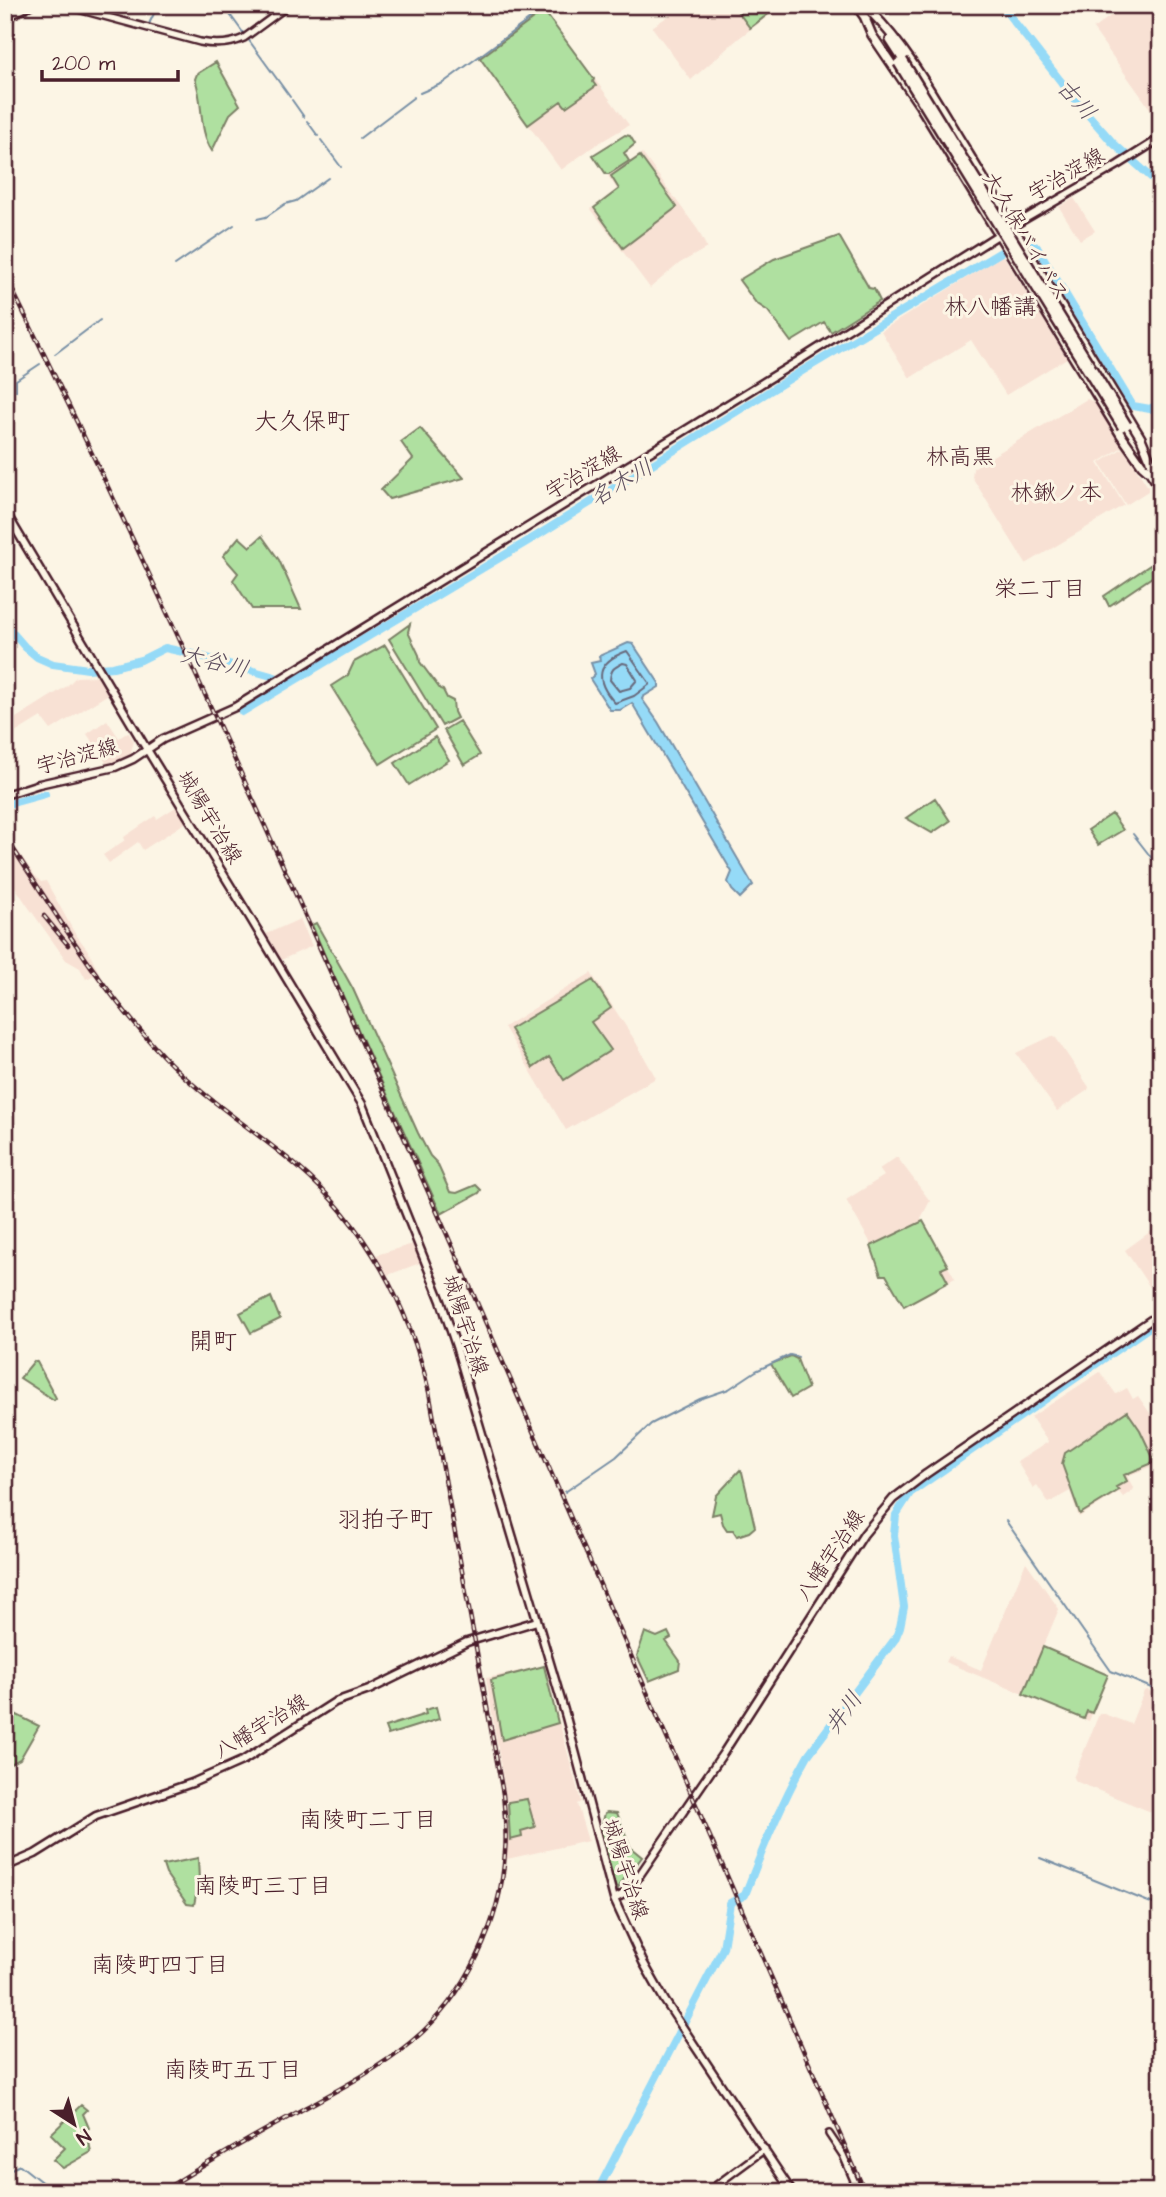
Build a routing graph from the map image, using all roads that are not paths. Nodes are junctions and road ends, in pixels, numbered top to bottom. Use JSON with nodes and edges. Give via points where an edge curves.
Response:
{"nodes":[{"id":1,"x":31,"y":5,"type":"edge"},
{"id":2,"x":63,"y":5,"type":"edge"},
{"id":3,"x":289,"y":5,"type":"edge"},
{"id":4,"x":856,"y":5,"type":"edge"},
{"id":5,"x":867,"y":11,"type":"edge"},
{"id":6,"x":5,"y":19,"type":"edge"},
{"id":7,"x":1161,"y":138,"type":"edge"},
{"id":8,"x":1013,"y":225,"type":"junction"},
{"id":9,"x":998,"y":235,"type":"junction"},
{"id":10,"x":1125,"y":426,"type":"junction"},
{"id":11,"x":1151,"y":462,"type":"junction"},
{"id":12,"x":1150,"y":472,"type":"junction"},
{"id":13,"x":1161,"y":477,"type":"edge"},
{"id":14,"x":1161,"y":489,"type":"edge"},
{"id":15,"x":5,"y":511,"type":"edge"},
{"id":16,"x":147,"y":750,"type":"junction"},
{"id":17,"x":5,"y":795,"type":"edge"},
{"id":18,"x":1161,"y":1313,"type":"edge"},
{"id":19,"x":537,"y":1620,"type":"junction"},
{"id":20,"x":5,"y":1867,"type":"edge"},
{"id":21,"x":614,"y":1899,"type":"junction"},
{"id":22,"x":829,"y":2134,"type":"dead end"},
{"id":23,"x":765,"y":2149,"type":"junction"},
{"id":24,"x":707,"y":2192,"type":"edge"},
{"id":25,"x":792,"y":2192,"type":"edge"},
{"id":26,"x":859,"y":2192,"type":"edge"}],
"edges":[{"from":1,"to":6,"type":"main road"},
{"from":2,"to":3,"type":"main road","via":[[221,44],[244,38]]},
{"from":4,"to":5,"type":"highway","name":"大久保バイパス"},
{"from":5,"to":8,"type":"highway","via":[[906,54]]},
{"from":5,"to":9,"type":"highway","via":[[872,34]]},
{"from":5,"to":10,"type":"highway","name":"大久保バイパス","bridge":true},
{"from":7,"to":8,"type":"main road","name":"宇治淀線"},
{"from":8,"to":9,"type":"main road","name":"宇治淀線"},
{"from":8,"to":11,"type":"highway"},
{"from":9,"to":12,"type":"highway","via":[[1121,435]]},
{"from":9,"to":16,"type":"main road","name":"宇治淀線","via":[[277,682]]},
{"from":10,"to":11,"type":"highway","name":"大久保バイパス"},
{"from":10,"to":12,"type":"highway","name":"大久保バイパス"},
{"from":11,"to":13,"type":"highway","name":"大久保バイパス"},
{"from":12,"to":14,"type":"highway","name":"大久保バイパス"},
{"from":15,"to":16,"type":"main road","name":"城陽宇治線"},
{"from":16,"to":17,"type":"main road","name":"宇治淀線","via":[[116,767]]},
{"from":16,"to":19,"type":"main road","name":"城陽宇治線","via":[[369,1119],[442,1304]]},
{"from":18,"to":21,"type":"main road","name":"八幡宇治線","via":[[926,1474],[882,1510],[628,1892]]},
{"from":19,"to":20,"type":"main road","name":"八幡宇治線","via":[[467,1642],[335,1702],[244,1760],[101,1814]]},
{"from":19,"to":21,"type":"main road","name":"城陽宇治線"},
{"from":21,"to":23,"type":"main road","name":"城陽宇治線","via":[[665,2001]]},
{"from":22,"to":26,"type":"main road"},
{"from":23,"to":24,"type":"main road"},
{"from":23,"to":25,"type":"main road","name":"城陽宇治線"}]}
